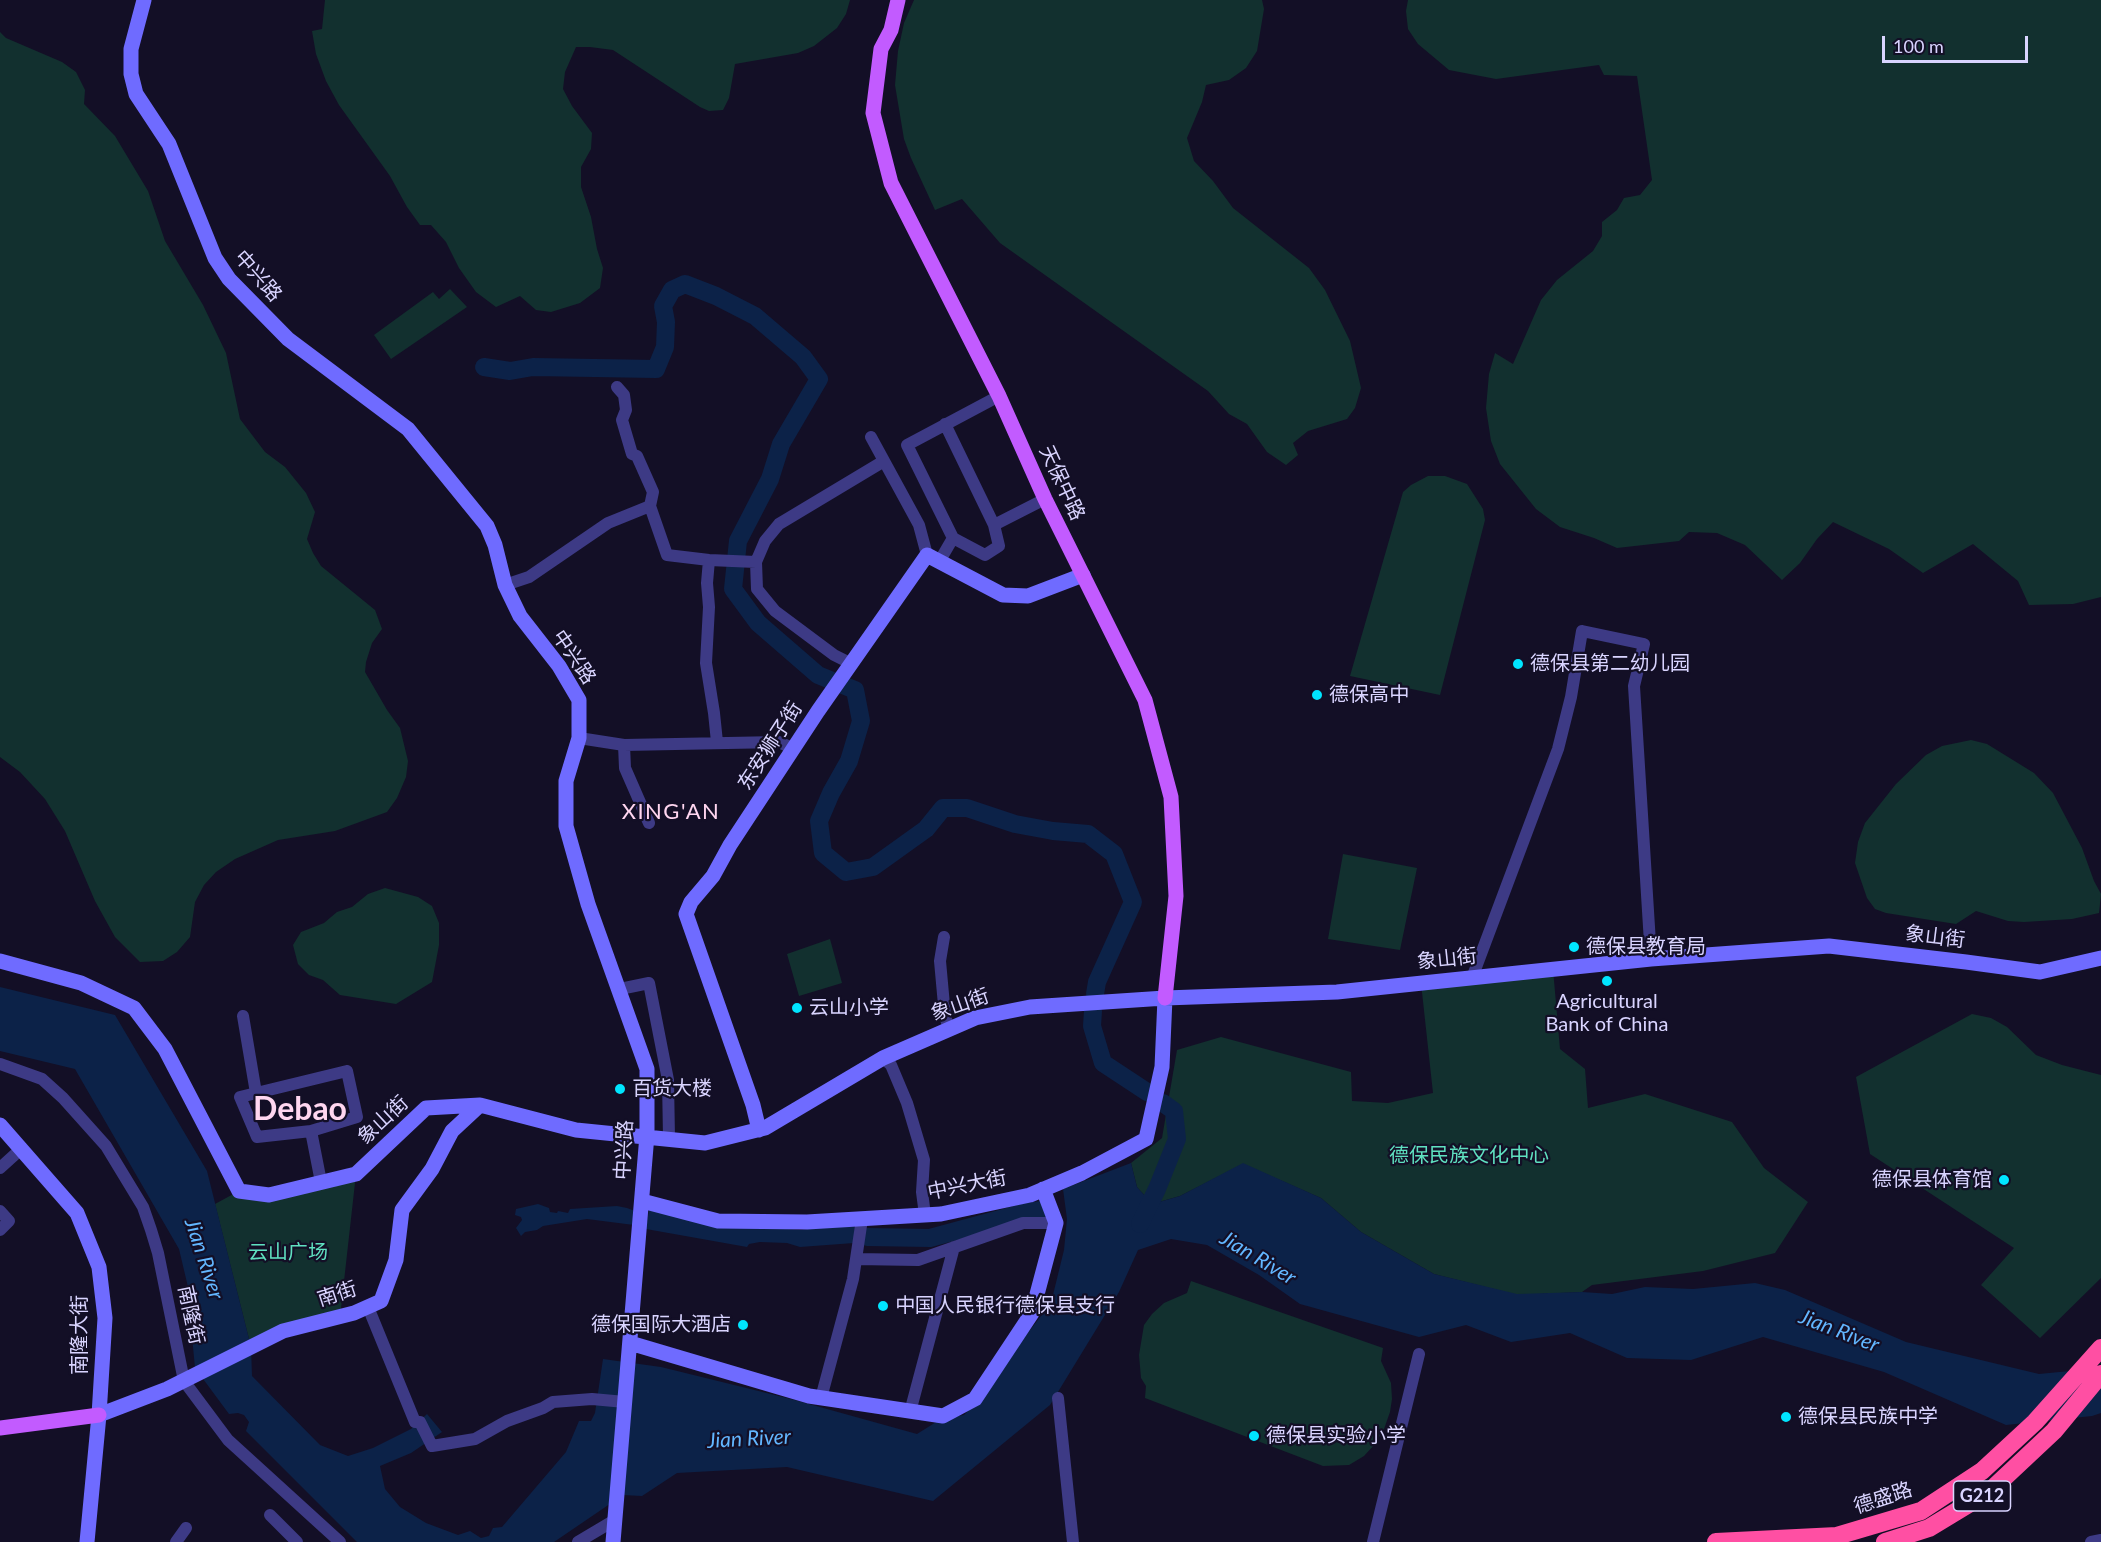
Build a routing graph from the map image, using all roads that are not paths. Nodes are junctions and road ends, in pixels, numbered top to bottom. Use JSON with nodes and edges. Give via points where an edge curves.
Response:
{"nodes":[{"id":1,"x":144,"y":0,"type":"edge"},
{"id":2,"x":898,"y":0,"type":"edge"},
{"id":3,"x":617,"y":387,"type":"dead end"},
{"id":4,"x":999,"y":396,"type":"junction"},
{"id":5,"x":945,"y":424,"type":"junction"},
{"id":6,"x":871,"y":437,"type":"dead end"},
{"id":7,"x":884,"y":461,"type":"junction"},
{"id":8,"x":1046,"y":499,"type":"junction"},
{"id":9,"x":650,"y":506,"type":"junction"},
{"id":10,"x":994,"y":525,"type":"junction"},
{"id":11,"x":953,"y":538,"type":"junction"},
{"id":12,"x":933,"y":558,"type":"junction"},
{"id":13,"x":709,"y":560,"type":"junction"},
{"id":14,"x":756,"y":562,"type":"junction"},
{"id":15,"x":1083,"y":575,"type":"junction"},
{"id":16,"x":505,"y":585,"type":"junction"},
{"id":17,"x":850,"y":663,"type":"junction"},
{"id":18,"x":579,"y":738,"type":"junction"},
{"id":19,"x":717,"y":742,"type":"junction"},
{"id":20,"x":624,"y":745,"type":"junction"},
{"id":21,"x":794,"y":749,"type":"junction"},
{"id":22,"x":649,"y":823,"type":"dead end"},
{"id":23,"x":944,"y":937,"type":"dead end"},
{"id":24,"x":2101,"y":958,"type":"edge"},
{"id":25,"x":1651,"y":959,"type":"junction"},
{"id":26,"x":0,"y":961,"type":"edge"},
{"id":27,"x":1472,"y":978,"type":"junction"},
{"id":28,"x":620,"y":989,"type":"junction"},
{"id":29,"x":1165,"y":998,"type":"junction"},
{"id":30,"x":243,"y":1016,"type":"dead end"},
{"id":31,"x":949,"y":1029,"type":"junction"},
{"id":32,"x":882,"y":1058,"type":"junction"},
{"id":33,"x":0,"y":1064,"type":"edge"},
{"id":34,"x":256,"y":1093,"type":"junction"},
{"id":35,"x":480,"y":1106,"type":"junction"},
{"id":36,"x":0,"y":1125,"type":"edge"},
{"id":37,"x":759,"y":1130,"type":"junction"},
{"id":38,"x":310,"y":1131,"type":"junction"},
{"id":39,"x":647,"y":1136,"type":"junction"},
{"id":40,"x":669,"y":1138,"type":"junction"},
{"id":41,"x":21,"y":1149,"type":"junction"},
{"id":42,"x":0,"y":1168,"type":"edge"},
{"id":43,"x":321,"y":1182,"type":"junction"},
{"id":44,"x":1043,"y":1189,"type":"junction"},
{"id":45,"x":642,"y":1202,"type":"junction"},
{"id":46,"x":0,"y":1211,"type":"edge"},
{"id":47,"x":925,"y":1215,"type":"junction"},
{"id":48,"x":862,"y":1219,"type":"junction"},
{"id":49,"x":1056,"y":1223,"type":"junction"},
{"id":50,"x":0,"y":1230,"type":"edge"},
{"id":51,"x":954,"y":1247,"type":"junction"},
{"id":52,"x":856,"y":1259,"type":"junction"},
{"id":53,"x":368,"y":1307,"type":"junction"},
{"id":54,"x":630,"y":1350,"type":"junction"},
{"id":55,"x":2099,"y":1350,"type":"edge"},
{"id":56,"x":1419,"y":1354,"type":"dead end"},
{"id":57,"x":2101,"y":1374,"type":"edge"},
{"id":58,"x":184,"y":1381,"type":"junction"},
{"id":59,"x":821,"y":1398,"type":"junction"},
{"id":60,"x":1058,"y":1398,"type":"dead end"},
{"id":61,"x":625,"y":1402,"type":"junction"},
{"id":62,"x":910,"y":1412,"type":"junction"},
{"id":63,"x":99,"y":1415,"type":"junction"},
{"id":64,"x":0,"y":1428,"type":"edge"},
{"id":65,"x":270,"y":1515,"type":"dead end"},
{"id":66,"x":615,"y":1520,"type":"junction"},
{"id":67,"x":186,"y":1528,"type":"dead end"},
{"id":68,"x":2101,"y":1540,"type":"edge"},
{"id":69,"x":87,"y":1542,"type":"edge"},
{"id":70,"x":176,"y":1542,"type":"edge"},
{"id":71,"x":297,"y":1542,"type":"edge"},
{"id":72,"x":340,"y":1542,"type":"edge"},
{"id":73,"x":578,"y":1542,"type":"edge"},
{"id":74,"x":613,"y":1542,"type":"edge"},
{"id":75,"x":1073,"y":1542,"type":"edge"},
{"id":76,"x":1373,"y":1542,"type":"edge"},
{"id":77,"x":1716,"y":1542,"type":"edge"},
{"id":78,"x":1885,"y":1542,"type":"edge"},
{"id":79,"x":2091,"y":1542,"type":"edge"}],
"edges":[{"from":1,"to":16,"type":"main road","name":"中兴路","via":[[131,49],[136,94],[169,144],[215,258],[229,279],[288,339],[408,429],[487,526]]},
{"from":2,"to":4,"type":"main road","name":"天保中路","via":[[891,30],[881,49],[873,113],[891,183]]},
{"from":3,"to":9,"type":"street","via":[[624,395],[626,410],[622,420],[632,454],[638,456],[653,492]]},
{"from":4,"to":5,"type":"street"},
{"from":4,"to":8,"type":"main road","name":"天保中路"},
{"from":5,"to":10,"type":"street"},
{"from":5,"to":11,"type":"street","via":[[907,445]]},
{"from":6,"to":7,"type":"street"},
{"from":7,"to":12,"type":"street"},
{"from":7,"to":14,"type":"street","via":[[779,524],[765,541]]},
{"from":8,"to":10,"type":"street"},
{"from":8,"to":15,"type":"main road","name":"天保中路"},
{"from":9,"to":13,"type":"street","via":[[667,555]]},
{"from":9,"to":16,"type":"street","via":[[608,524],[529,577]]},
{"from":10,"to":11,"type":"street","via":[[999,546],[985,555]]},
{"from":11,"to":12,"type":"street"},
{"from":12,"to":15,"type":"main road","via":[[1003,595],[1028,596]]},
{"from":12,"to":17,"type":"main road","name":"东安狮子街"},
{"from":13,"to":14,"type":"street"},
{"from":13,"to":19,"type":"street","via":[[706,663]]},
{"from":14,"to":17,"type":"street","via":[[757,589],[775,611]]},
{"from":15,"to":29,"type":"main road","name":"天保中路","via":[[1145,700],[1171,797],[1176,896]]},
{"from":16,"to":18,"type":"main road","name":"中兴路","via":[[520,616],[559,666],[579,700]]},
{"from":17,"to":21,"type":"main road","name":"东安狮子街"},
{"from":18,"to":20,"type":"street"},
{"from":18,"to":28,"type":"main road","name":"中兴路","via":[[566,781],[566,826],[588,904]]},
{"from":19,"to":20,"type":"street"},
{"from":19,"to":21,"type":"street","via":[[779,742]]},
{"from":20,"to":22,"type":"street","via":[[625,768]]},
{"from":21,"to":37,"type":"main road","name":"东安狮子街","via":[[686,914]]},
{"from":23,"to":31,"type":"street","via":[[940,962]]},
{"from":24,"to":25,"type":"main road","name":"象山街","via":[[2040,972],[1829,946]]},
{"from":25,"to":27,"type":"main road","name":"象山街"},
{"from":25,"to":27,"type":"street","via":[[1634,686],[1644,644],[1582,630],[1558,749]]},
{"from":26,"to":43,"type":"main road","name":"象山街","via":[[81,983],[134,1008],[165,1049],[239,1191],[269,1195]]},
{"from":27,"to":29,"type":"main road","name":"象山街","via":[[1337,992]]},
{"from":28,"to":39,"type":"main road","name":"中兴路","via":[[647,1069]]},
{"from":28,"to":40,"type":"street","via":[[649,983],[668,1080]]},
{"from":29,"to":31,"type":"main road","name":"象山街","via":[[1030,1007],[975,1018]]},
{"from":29,"to":44,"type":"main road","name":"中兴大街","via":[[1162,1067],[1146,1139]]},
{"from":30,"to":34,"type":"street"},
{"from":31,"to":32,"type":"main road","name":"象山街"},
{"from":32,"to":37,"type":"main road","name":"象山街"},
{"from":32,"to":47,"type":"street","via":[[891,1065],[907,1103],[924,1160]]},
{"from":33,"to":58,"type":"street","name":"南隆街","via":[[42,1079],[63,1098],[106,1146],[131,1185],[143,1207],[158,1253]]},
{"from":34,"to":38,"type":"street","via":[[240,1097],[257,1137]]},
{"from":34,"to":38,"type":"street","via":[[347,1071],[357,1117]]},
{"from":35,"to":39,"type":"main road","name":"象山街","via":[[576,1130]]},
{"from":35,"to":43,"type":"main road","name":"象山街","via":[[426,1108],[356,1174]]},
{"from":35,"to":53,"type":"main road","name":"南街","via":[[452,1131],[432,1169],[402,1210],[396,1260],[381,1301]]},
{"from":36,"to":41,"type":"main road","name":"南隆大街"},
{"from":37,"to":40,"type":"main road","name":"象山街","via":[[705,1143]]},
{"from":38,"to":43,"type":"street"},
{"from":39,"to":40,"type":"main road","name":"象山街"},
{"from":39,"to":45,"type":"main road","name":"中兴路"},
{"from":41,"to":42,"type":"street"},
{"from":41,"to":63,"type":"main road","name":"南隆大街","via":[[77,1213],[99,1267],[105,1318]]},
{"from":44,"to":47,"type":"main road","name":"中兴大街"},
{"from":44,"to":49,"type":"main road"},
{"from":45,"to":48,"type":"main road","name":"中兴大街","via":[[718,1221]]},
{"from":45,"to":54,"type":"main road","name":"中兴路"},
{"from":46,"to":50,"type":"street","via":[[9,1221]]},
{"from":47,"to":48,"type":"main road","name":"中兴大街"},
{"from":48,"to":52,"type":"street"},
{"from":49,"to":51,"type":"street","via":[[1023,1223]]},
{"from":49,"to":62,"type":"main road","via":[[1032,1313],[975,1399],[942,1416]]},
{"from":51,"to":52,"type":"street","via":[[918,1260]]},
{"from":51,"to":62,"type":"street"},
{"from":52,"to":59,"type":"street"},
{"from":53,"to":58,"type":"main road","name":"南街","via":[[283,1331]]},
{"from":53,"to":61,"type":"street","via":[[415,1422],[420,1422],[432,1446],[475,1439],[553,1402]]},
{"from":54,"to":59,"type":"main road"},
{"from":54,"to":61,"type":"main road","name":"中兴路"},
{"from":55,"to":77,"type":"highway","name":"德盛路","number":"G212","via":[[2035,1422],[1982,1471],[1921,1511],[1837,1536]]},
{"from":56,"to":76,"type":"street"},
{"from":57,"to":78,"type":"highway","number":"G212","via":[[2062,1422],[1990,1491],[1929,1528]]},
{"from":58,"to":63,"type":"main road","name":"南街"},
{"from":58,"to":72,"type":"street","name":"南隆街","via":[[228,1440]]},
{"from":59,"to":62,"type":"main road"},
{"from":60,"to":75,"type":"street"},
{"from":61,"to":66,"type":"main road","name":"中兴路"},
{"from":63,"to":64,"type":"main road"},
{"from":63,"to":69,"type":"main road","name":"南隆大街"},
{"from":65,"to":71,"type":"street"},
{"from":66,"to":73,"type":"street"},
{"from":66,"to":74,"type":"main road","name":"中兴路"},
{"from":67,"to":70,"type":"street"},
{"from":68,"to":79,"type":"street"}]}
